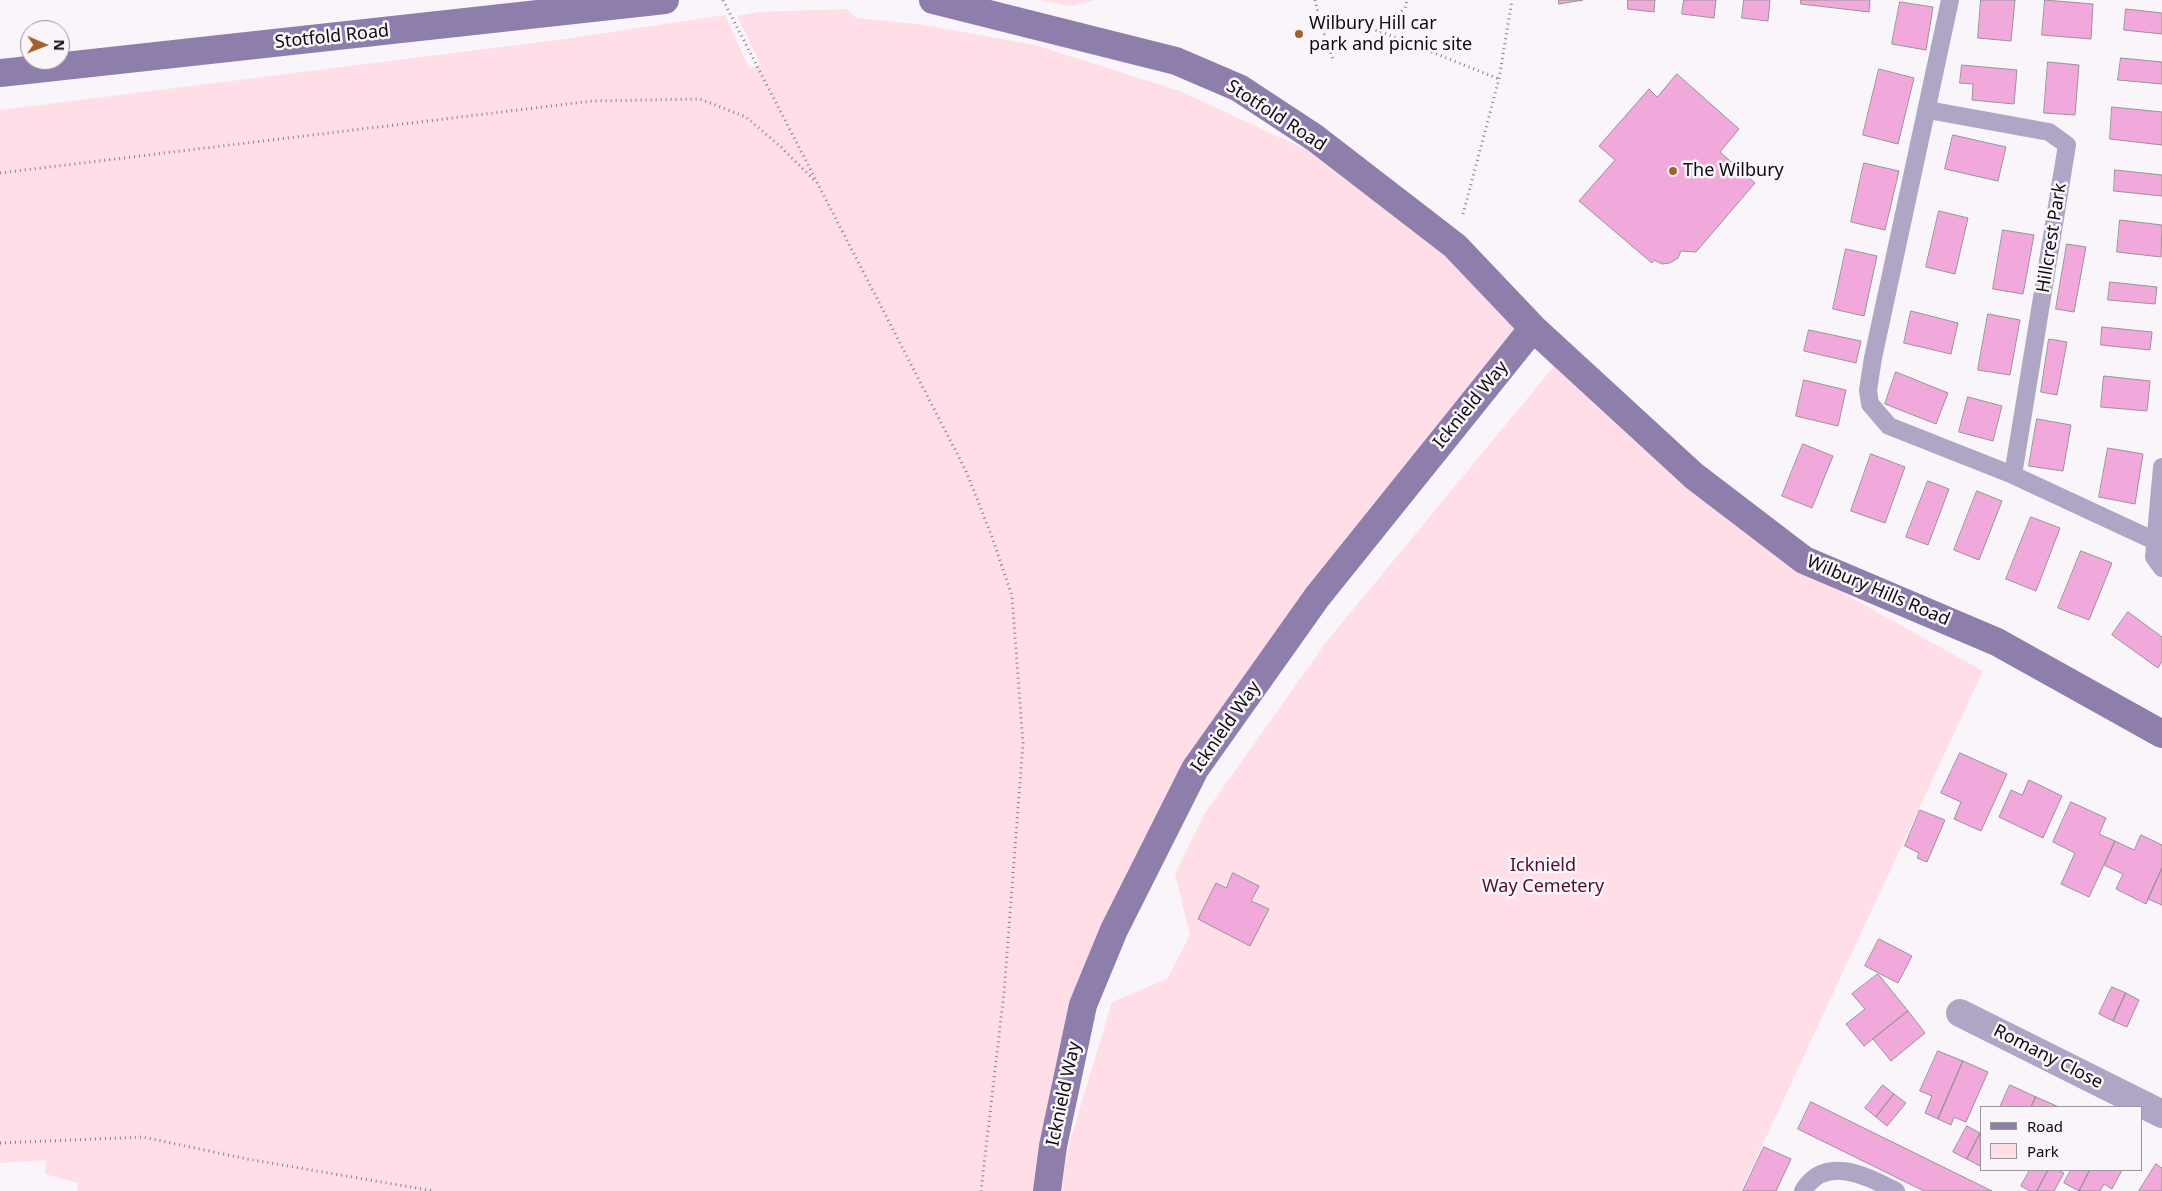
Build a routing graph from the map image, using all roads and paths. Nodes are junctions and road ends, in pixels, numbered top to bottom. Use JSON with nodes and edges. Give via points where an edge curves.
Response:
{"nodes":[{"id":1,"x":665,"y":0,"type":"edge"},
{"id":2,"x":723,"y":0,"type":"edge"},
{"id":3,"x":933,"y":0,"type":"edge"},
{"id":4,"x":1315,"y":0,"type":"edge"},
{"id":5,"x":1407,"y":0,"type":"edge"},
{"id":6,"x":1512,"y":0,"type":"edge"},
{"id":7,"x":1950,"y":0,"type":"edge"},
{"id":8,"x":1321,"y":25,"type":"junction"},
{"id":9,"x":1379,"y":31,"type":"junction"},
{"id":10,"x":1334,"y":59,"type":"dead end"},
{"id":11,"x":0,"y":74,"type":"edge"},
{"id":12,"x":1499,"y":79,"type":"junction"},
{"id":13,"x":1928,"y":110,"type":"junction"},
{"id":14,"x":0,"y":173,"type":"edge"},
{"id":15,"x":818,"y":185,"type":"junction"},
{"id":16,"x":1455,"y":246,"type":"junction"},
{"id":17,"x":1533,"y":328,"type":"junction"},
{"id":18,"x":2162,"y":466,"type":"edge"},
{"id":19,"x":2013,"y":475,"type":"junction"},
{"id":20,"x":2155,"y":541,"type":"junction"},
{"id":21,"x":2162,"y":568,"type":"edge"},
{"id":22,"x":2162,"y":734,"type":"edge"},
{"id":23,"x":1960,"y":1013,"type":"dead end"},
{"id":24,"x":2162,"y":1114,"type":"edge"},
{"id":25,"x":0,"y":1143,"type":"edge"},
{"id":26,"x":434,"y":1191,"type":"edge"},
{"id":27,"x":981,"y":1191,"type":"edge"},
{"id":28,"x":1048,"y":1191,"type":"edge"},
{"id":29,"x":1803,"y":1191,"type":"edge"},
{"id":30,"x":1896,"y":1191,"type":"edge"}],
"edges":[{"from":1,"to":11,"type":"street","name":"Stotfold Road"},
{"from":2,"to":15,"type":"path"},
{"from":3,"to":16,"type":"street","name":"Stotfold Road","via":[[1176,61],[1239,88],[1315,138]]},
{"from":4,"to":8,"type":"path"},
{"from":5,"to":9,"type":"path","via":[[1405,8]]},
{"from":6,"to":12,"type":"path"},
{"from":7,"to":13,"type":"lane"},
{"from":8,"to":9,"type":"path","via":[[1346,24]]},
{"from":8,"to":10,"type":"path"},
{"from":9,"to":12,"type":"path"},
{"from":12,"to":16,"type":"path"},
{"from":13,"to":19,"type":"lane","via":[[1873,358],[1868,390],[1870,404],[1889,426]]},
{"from":13,"to":19,"type":"lane","name":"Hillcrest Park","via":[[2049,132],[2067,145]]},
{"from":14,"to":15,"type":"path","via":[[592,101],[700,99],[746,117]]},
{"from":15,"to":27,"type":"path","via":[[966,471],[1012,596],[1023,743],[1004,993]]},
{"from":16,"to":17,"type":"street","name":"Stotfold Road"},
{"from":17,"to":22,"type":"street","name":"Wilbury Hills Road","via":[[1694,476],[1804,560],[1997,642]]},
{"from":17,"to":28,"type":"street","name":"Icknield Way","via":[[1317,597],[1196,769],[1114,930],[1083,1005],[1053,1146]]},
{"from":18,"to":20,"type":"lane"},
{"from":19,"to":20,"type":"lane"},
{"from":20,"to":21,"type":"lane","via":[[2154,557]]},
{"from":23,"to":24,"type":"street","name":"Romany Close"},
{"from":25,"to":26,"type":"path","via":[[143,1137],[247,1159]]},
{"from":29,"to":30,"type":"lane","via":[[1823,1172],[1835,1169],[1876,1181]]}]}
